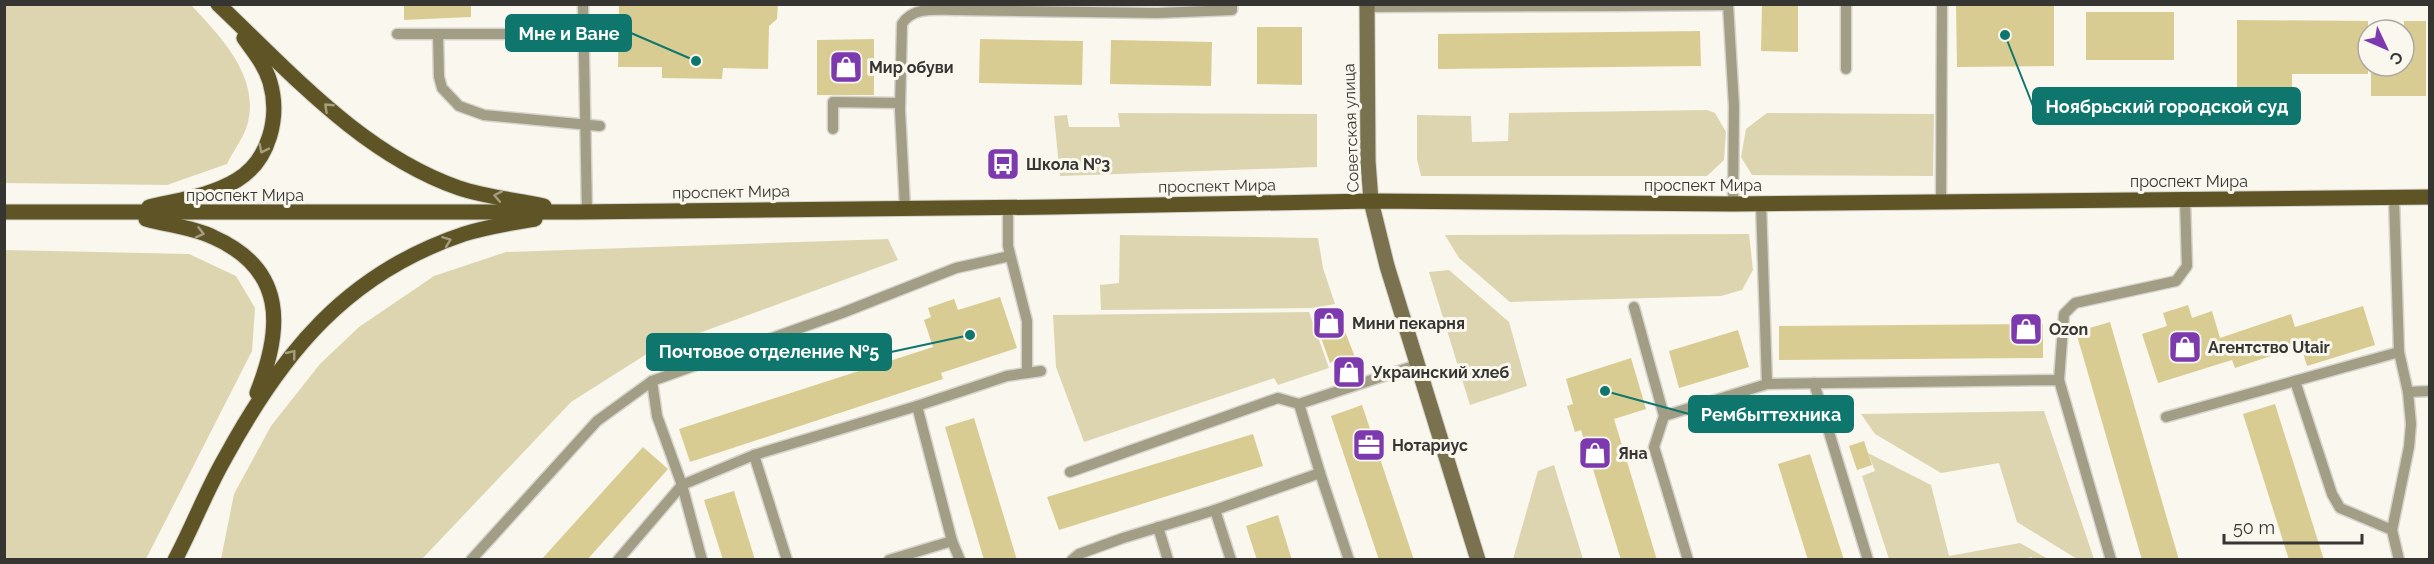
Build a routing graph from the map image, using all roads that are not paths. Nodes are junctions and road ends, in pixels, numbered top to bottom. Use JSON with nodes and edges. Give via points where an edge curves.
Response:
{"nodes":[{"id":1,"x":218,"y":4,"type":"edge"},
{"id":2,"x":583,"y":4,"type":"edge"},
{"id":3,"x":1232,"y":4,"type":"edge"},
{"id":4,"x":1846,"y":4,"type":"edge"},
{"id":5,"x":1941,"y":4,"type":"edge"},
{"id":6,"x":1618,"y":5,"type":"edge"},
{"id":7,"x":1728,"y":5,"type":"edge"},
{"id":8,"x":1367,"y":6,"type":"edge"},
{"id":9,"x":956,"y":7,"type":"edge"},
{"id":10,"x":1054,"y":8,"type":"edge"},
{"id":11,"x":1157,"y":9,"type":"edge"},
{"id":12,"x":397,"y":34,"type":"dead end"},
{"id":13,"x":438,"y":34,"type":"junction"},
{"id":14,"x":584,"y":34,"type":"junction"},
{"id":15,"x":1846,"y":69,"type":"dead end"},
{"id":16,"x":900,"y":103,"type":"junction"},
{"id":17,"x":586,"y":126,"type":"junction"},
{"id":18,"x":600,"y":126,"type":"dead end"},
{"id":19,"x":833,"y":129,"type":"dead end"},
{"id":20,"x":2430,"y":197,"type":"edge"},
{"id":21,"x":2394,"y":198,"type":"junction"},
{"id":22,"x":2186,"y":199,"type":"junction"},
{"id":23,"x":1371,"y":201,"type":"junction"},
{"id":24,"x":1941,"y":201,"type":"junction"},
{"id":25,"x":1733,"y":204,"type":"junction"},
{"id":26,"x":1761,"y":204,"type":"junction"},
{"id":27,"x":905,"y":208,"type":"junction"},
{"id":28,"x":1008,"y":208,"type":"junction"},
{"id":29,"x":4,"y":212,"type":"edge"},
{"id":30,"x":582,"y":212,"type":"junction"},
{"id":31,"x":122,"y":213,"type":"junction"},
{"id":32,"x":1010,"y":256,"type":"junction"},
{"id":33,"x":1634,"y":307,"type":"dead end"},
{"id":34,"x":2399,"y":352,"type":"junction"},
{"id":35,"x":1417,"y":364,"type":"junction"},
{"id":36,"x":1041,"y":371,"type":"dead end"},
{"id":37,"x":1027,"y":373,"type":"junction"},
{"id":38,"x":2059,"y":380,"type":"junction"},
{"id":39,"x":652,"y":381,"type":"junction"},
{"id":40,"x":2295,"y":381,"type":"junction"},
{"id":41,"x":1814,"y":383,"type":"junction"},
{"id":42,"x":1767,"y":384,"type":"junction"},
{"id":43,"x":2430,"y":391,"type":"edge"},
{"id":44,"x":2408,"y":392,"type":"junction"},
{"id":45,"x":1299,"y":404,"type":"junction"},
{"id":46,"x":916,"y":406,"type":"junction"},
{"id":47,"x":1664,"y":416,"type":"junction"},
{"id":48,"x":2166,"y":417,"type":"dead end"},
{"id":49,"x":246,"y":419,"type":"junction"},
{"id":50,"x":754,"y":455,"type":"junction"},
{"id":51,"x":1070,"y":472,"type":"dead end"},
{"id":52,"x":1320,"y":473,"type":"junction"},
{"id":53,"x":682,"y":485,"type":"junction"},
{"id":54,"x":1215,"y":510,"type":"junction"},
{"id":55,"x":194,"y":525,"type":"junction"},
{"id":56,"x":1158,"y":527,"type":"junction"},
{"id":57,"x":2392,"y":530,"type":"junction"},
{"id":58,"x":952,"y":542,"type":"junction"},
{"id":59,"x":175,"y":560,"type":"edge"},
{"id":60,"x":187,"y":560,"type":"edge"},
{"id":61,"x":471,"y":560,"type":"edge"},
{"id":62,"x":618,"y":560,"type":"edge"},
{"id":63,"x":702,"y":560,"type":"edge"},
{"id":64,"x":787,"y":560,"type":"edge"},
{"id":65,"x":889,"y":560,"type":"edge"},
{"id":66,"x":960,"y":560,"type":"edge"},
{"id":67,"x":1072,"y":560,"type":"edge"},
{"id":68,"x":1168,"y":560,"type":"edge"},
{"id":69,"x":1231,"y":560,"type":"edge"},
{"id":70,"x":1349,"y":560,"type":"edge"},
{"id":71,"x":1478,"y":560,"type":"edge"},
{"id":72,"x":1688,"y":560,"type":"edge"},
{"id":73,"x":1869,"y":560,"type":"edge"},
{"id":74,"x":2111,"y":560,"type":"edge"},
{"id":75,"x":2399,"y":560,"type":"edge"}],
"edges":[{"from":30,"to":1,"type":"main road","one_way":true,"via":[[460,189],[410,167],[338,117]]},
{"from":1,"to":31,"type":"main road","one_way":true,"via":[[260,59],[270,80],[273,124],[266,146],[255,165],[238,180],[212,192]]},
{"from":2,"to":14,"type":"lane"},
{"from":3,"to":11,"type":"lane","via":[[1232,10]]},
{"from":4,"to":15,"type":"lane"},
{"from":5,"to":24,"type":"lane"},
{"from":6,"to":7,"type":"lane"},
{"from":6,"to":8,"type":"lane"},
{"from":7,"to":25,"type":"lane","via":[[1734,106]]},
{"from":8,"to":23,"type":"main road","name":"Советская улица"},
{"from":9,"to":10,"type":"lane"},
{"from":9,"to":16,"type":"lane","via":[[915,11],[906,16],[901,34]]},
{"from":10,"to":11,"type":"lane"},
{"from":12,"to":13,"type":"lane"},
{"from":13,"to":14,"type":"lane"},
{"from":13,"to":17,"type":"lane","via":[[442,88],[459,106],[484,115]]},
{"from":14,"to":17,"type":"lane"},
{"from":16,"to":19,"type":"lane","via":[[833,102]]},
{"from":16,"to":27,"type":"lane"},
{"from":17,"to":18,"type":"lane"},
{"from":17,"to":30,"type":"lane"},
{"from":20,"to":21,"type":"main road","name":"проспект Мира"},
{"from":21,"to":22,"type":"main road","name":"проспект Мира"},
{"from":21,"to":34,"type":"lane"},
{"from":22,"to":24,"type":"main road","name":"проспект Мира"},
{"from":22,"to":38,"type":"lane","via":[[2187,266],[2176,281],[2075,303],[2064,314]]},
{"from":23,"to":25,"type":"main road","name":"проспект Мира"},
{"from":23,"to":28,"type":"main road","name":"проспект Мира"},
{"from":23,"to":35,"type":"main road","name":"Советская улица"},
{"from":24,"to":26,"type":"main road","name":"проспект Мира"},
{"from":25,"to":26,"type":"main road","name":"проспект Мира"},
{"from":26,"to":42,"type":"lane"},
{"from":27,"to":28,"type":"main road","name":"проспект Мира"},
{"from":27,"to":30,"type":"main road","name":"проспект Мира"},
{"from":28,"to":32,"type":"lane"},
{"from":29,"to":31,"type":"main road","name":"проспект Мира"},
{"from":30,"to":31,"type":"main road","name":"проспект Мира"},
{"from":49,"to":30,"type":"main road","one_way":true,"via":[[318,322],[390,267],[465,234]]},
{"from":31,"to":49,"type":"main road","one_way":true,"via":[[211,236],[237,249],[257,269],[275,314],[274,336],[267,368]]},
{"from":32,"to":37,"type":"lane","via":[[1027,321]]},
{"from":32,"to":39,"type":"lane","via":[[957,268]]},
{"from":33,"to":47,"type":"lane"},
{"from":34,"to":40,"type":"lane"},
{"from":34,"to":44,"type":"lane"},
{"from":35,"to":45,"type":"lane"},
{"from":35,"to":71,"type":"main road","name":"Советская улица"},
{"from":36,"to":37,"type":"lane"},
{"from":37,"to":46,"type":"lane","via":[[1008,375]]},
{"from":38,"to":41,"type":"lane"},
{"from":38,"to":74,"type":"lane"},
{"from":39,"to":53,"type":"lane","via":[[657,416]]},
{"from":39,"to":61,"type":"lane","via":[[597,420]]},
{"from":40,"to":48,"type":"lane"},
{"from":40,"to":57,"type":"lane","via":[[2340,508]]},
{"from":41,"to":42,"type":"lane"},
{"from":41,"to":73,"type":"lane"},
{"from":42,"to":47,"type":"lane"},
{"from":43,"to":44,"type":"lane"},
{"from":44,"to":57,"type":"lane","via":[[2412,424]]},
{"from":45,"to":51,"type":"lane","via":[[1278,398]]},
{"from":45,"to":52,"type":"lane"},
{"from":46,"to":50,"type":"lane"},
{"from":46,"to":58,"type":"lane"},
{"from":47,"to":72,"type":"lane","via":[[1654,447]]},
{"from":49,"to":55,"type":"main road"},
{"from":50,"to":53,"type":"lane"},
{"from":50,"to":64,"type":"lane"},
{"from":52,"to":54,"type":"lane"},
{"from":52,"to":70,"type":"lane"},
{"from":53,"to":62,"type":"lane"},
{"from":53,"to":63,"type":"lane"},
{"from":54,"to":56,"type":"lane"},
{"from":54,"to":69,"type":"lane"},
{"from":55,"to":59,"type":"main road"},
{"from":55,"to":60,"type":"main road"},
{"from":56,"to":67,"type":"lane","via":[[1079,554]]},
{"from":56,"to":68,"type":"lane"},
{"from":57,"to":75,"type":"lane"},
{"from":58,"to":65,"type":"lane"},
{"from":58,"to":66,"type":"lane"}]}
